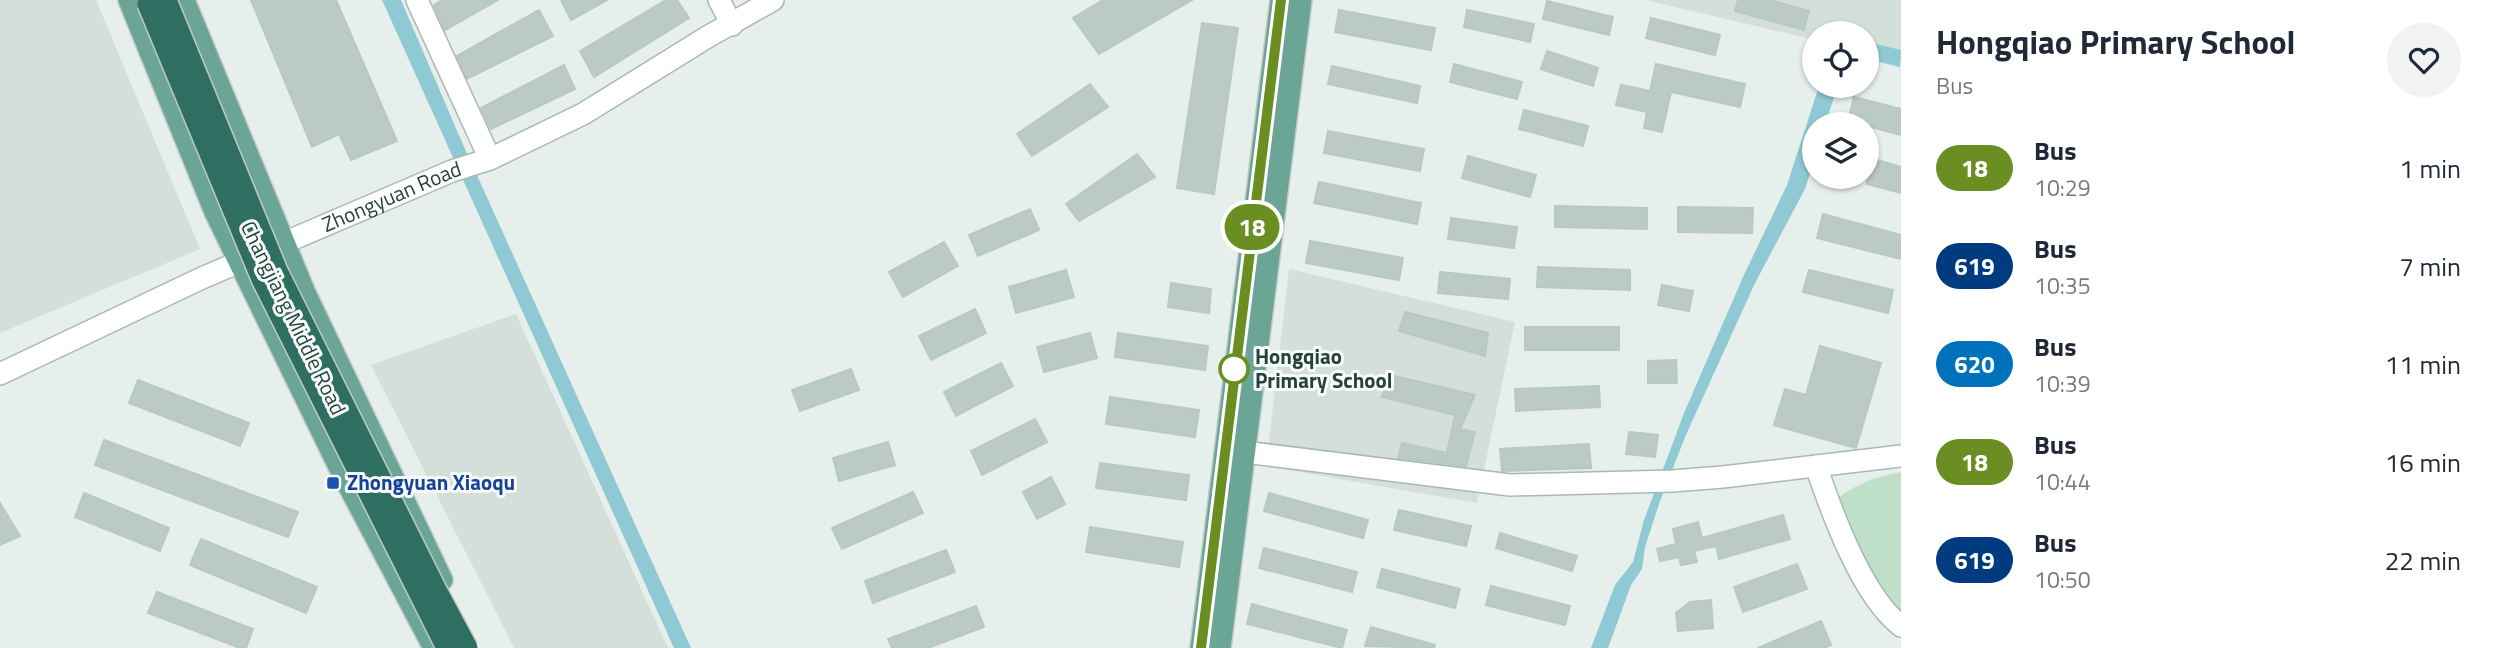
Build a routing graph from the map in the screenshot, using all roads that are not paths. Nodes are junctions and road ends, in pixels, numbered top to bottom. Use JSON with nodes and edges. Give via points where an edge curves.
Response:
{"nodes":[{"id":1,"x":184,"y":0,"type":"edge"},
{"id":2,"x":417,"y":0,"type":"edge"},
{"id":3,"x":719,"y":0,"type":"edge"},
{"id":4,"x":774,"y":0,"type":"edge"},
{"id":5,"x":1281,"y":0,"type":"edge"},
{"id":6,"x":1301,"y":0,"type":"edge"},
{"id":7,"x":148,"y":1,"type":"edge"},
{"id":8,"x":732,"y":24,"type":"junction"},
{"id":9,"x":484,"y":160,"type":"junction"},
{"id":10,"x":283,"y":243,"type":"junction"},
{"id":11,"x":239,"y":262,"type":"junction"},
{"id":12,"x":0,"y":374,"type":"edge"},
{"id":13,"x":1235,"y":451,"type":"junction"},
{"id":14,"x":1901,"y":456,"type":"edge"},
{"id":15,"x":1816,"y":466,"type":"junction"},
{"id":16,"x":1901,"y":626,"type":"edge"},
{"id":17,"x":433,"y":648,"type":"edge"},
{"id":18,"x":447,"y":648,"type":"edge"},
{"id":19,"x":467,"y":648,"type":"edge"},
{"id":20,"x":478,"y":648,"type":"edge"},
{"id":21,"x":1201,"y":648,"type":"edge"},
{"id":22,"x":1220,"y":648,"type":"edge"}],
"edges":[{"from":1,"to":10,"type":"main road","name":"Changjiang Middle Road"},
{"from":2,"to":9,"type":"street"},
{"from":3,"to":8,"type":"street"},
{"from":4,"to":8,"type":"street","name":"Zhongyuan Road"},
{"from":5,"to":13,"type":"main road","via":[[1234,365]]},
{"from":6,"to":13,"type":"main road"},
{"from":7,"to":11,"type":"main road","name":"Changjiang Middle Road","via":[[215,212]]},
{"from":7,"to":18,"type":"highway","name":"Changjiang Middle Road","bridge":true,"via":[[262,279]]},
{"from":7,"to":19,"type":"highway","name":"Changjiang Middle Road","bridge":true,"via":[[277,271]]},
{"from":8,"to":9,"type":"street","name":"Zhongyuan Road","via":[[583,114]]},
{"from":9,"to":10,"type":"street","name":"Zhongyuan Road"},
{"from":10,"to":11,"type":"street","name":"Zhongyuan Road"},
{"from":10,"to":20,"type":"main road","name":"Changjiang Middle Road"},
{"from":11,"to":12,"type":"street","name":"Zhongyuan Road"},
{"from":11,"to":17,"type":"main road","name":"Changjiang Middle Road"},
{"from":13,"to":15,"type":"street","via":[[1510,485],[1672,481]]},
{"from":13,"to":21,"type":"main road"},
{"from":13,"to":22,"type":"main road"},
{"from":14,"to":15,"type":"street"},
{"from":15,"to":16,"type":"street","via":[[1835,520],[1867,584]]}]}
